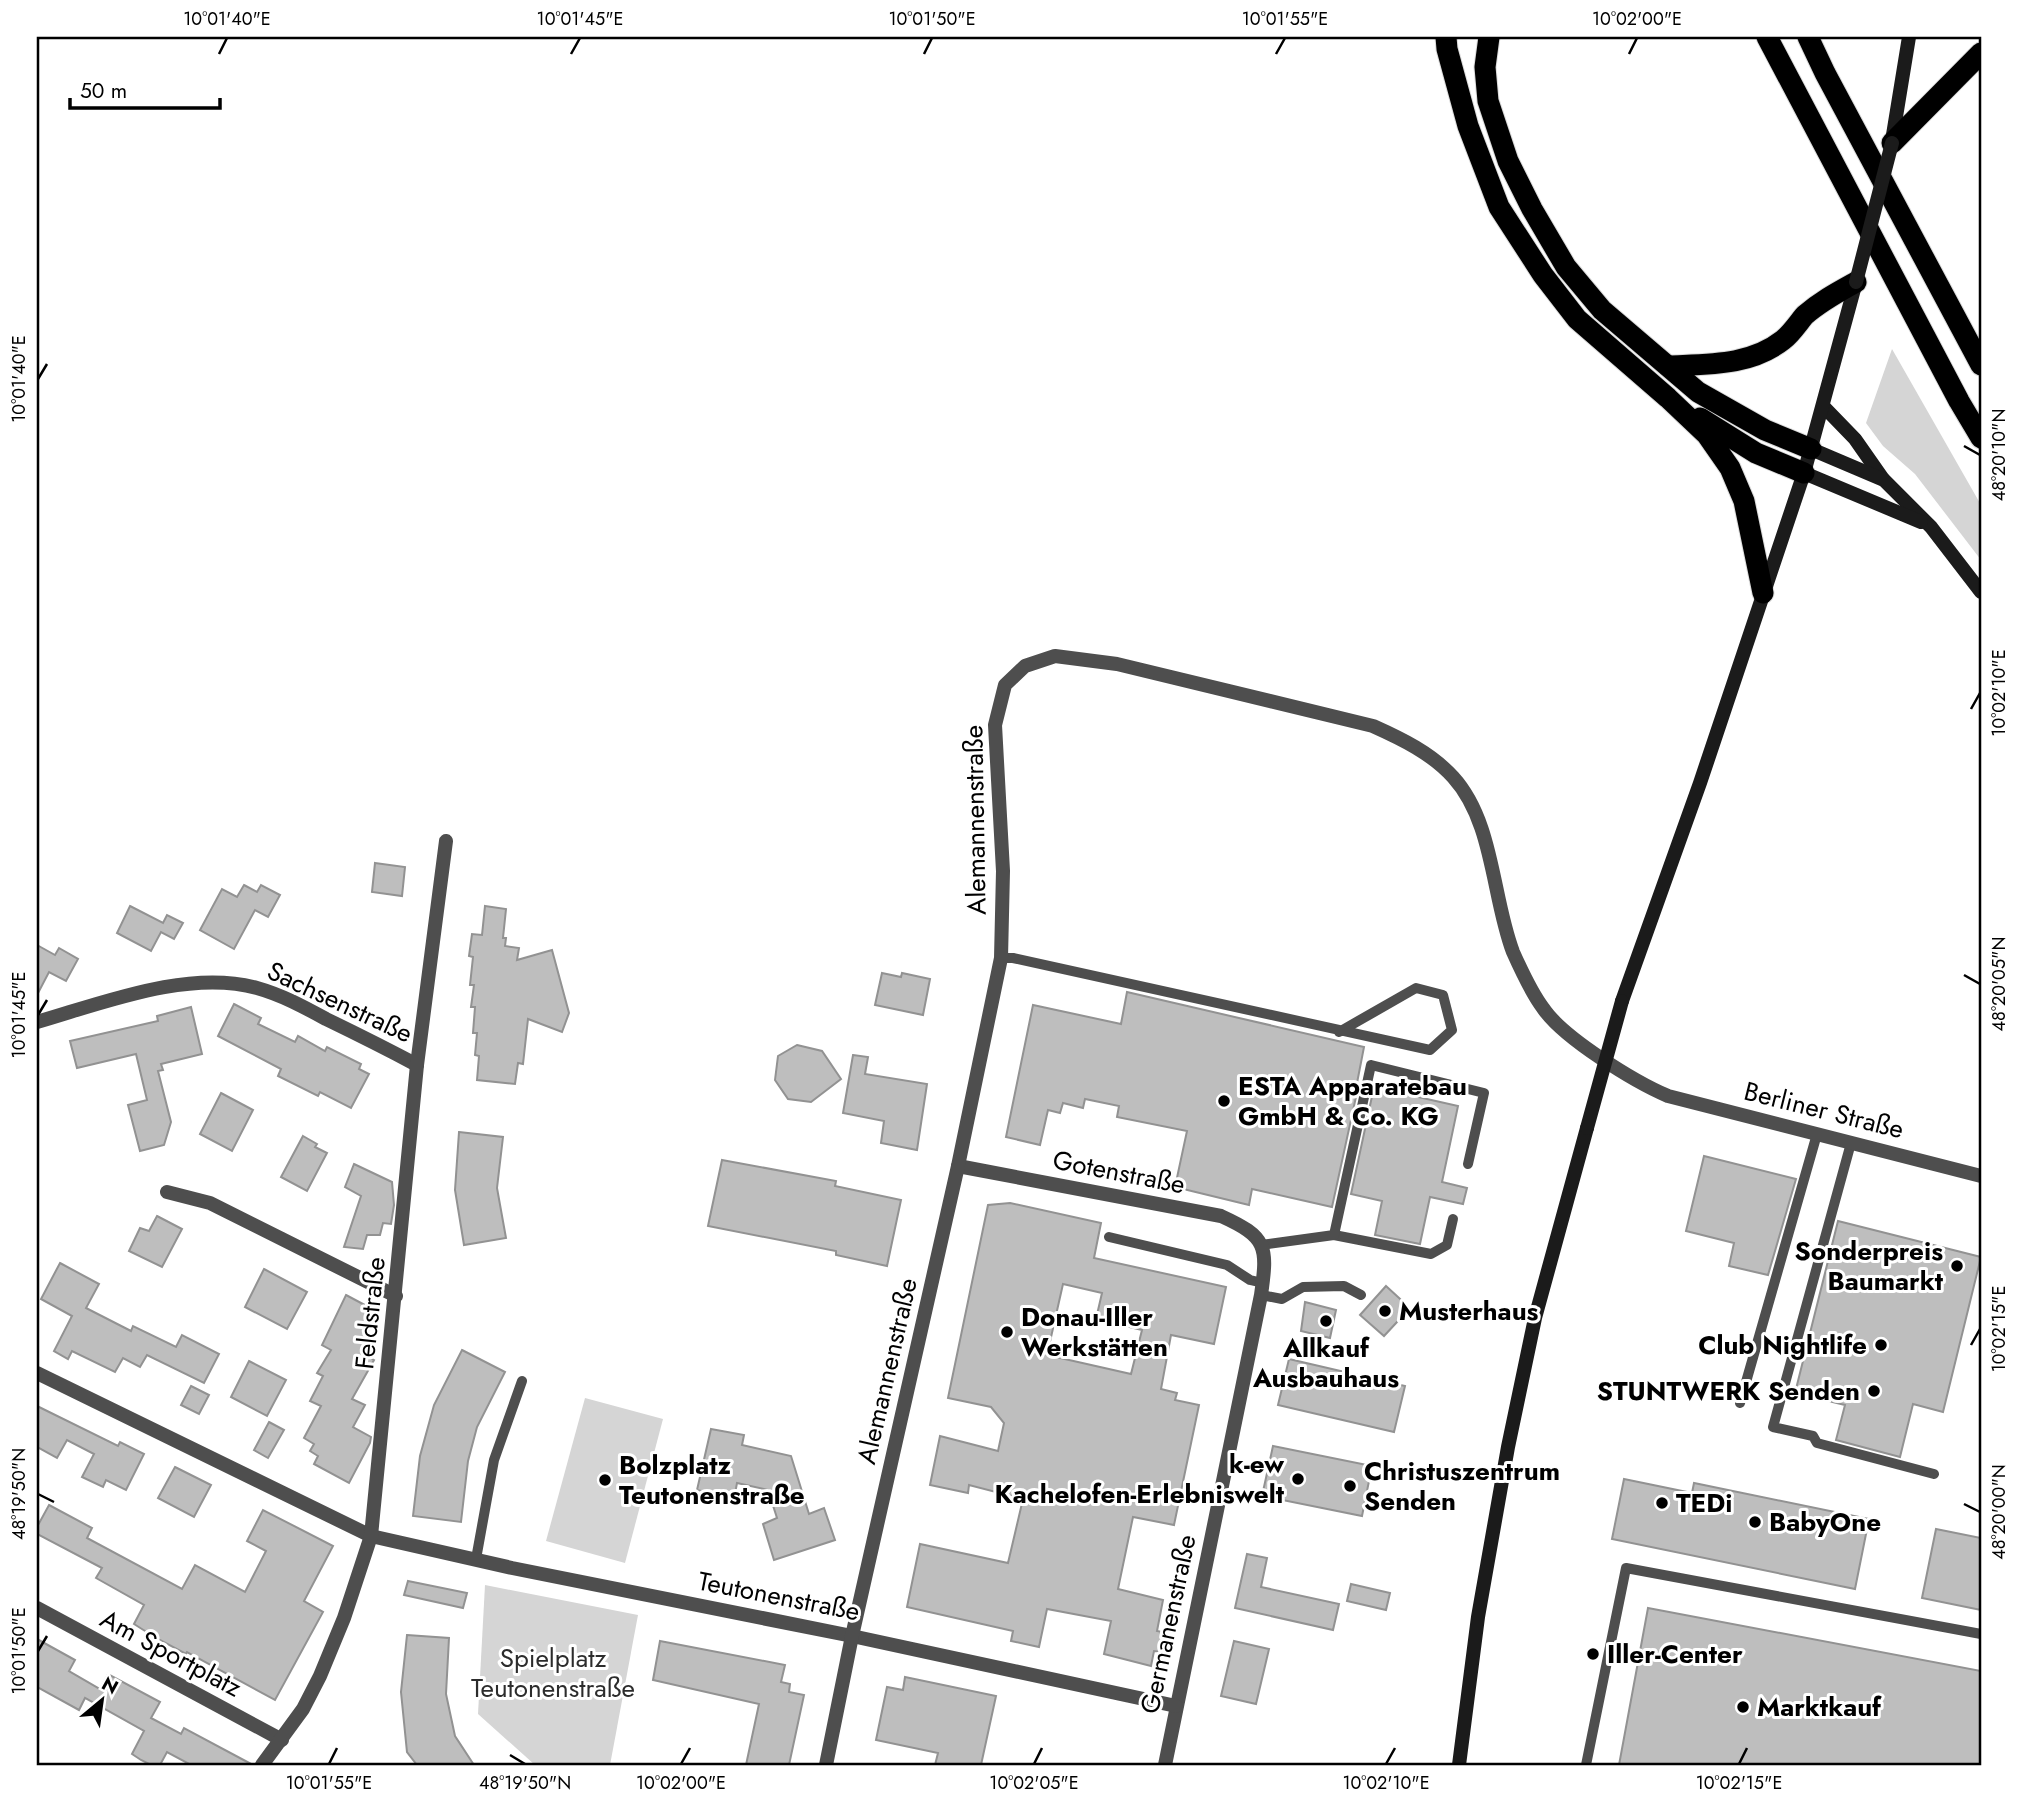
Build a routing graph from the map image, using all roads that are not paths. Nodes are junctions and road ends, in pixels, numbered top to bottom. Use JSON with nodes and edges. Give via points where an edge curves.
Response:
{"nodes":[{"id":1,"x":1446,"y":37,"type":"edge"},
{"id":2,"x":1489,"y":37,"type":"edge"},
{"id":3,"x":1767,"y":37,"type":"edge"},
{"id":4,"x":1808,"y":37,"type":"edge"},
{"id":5,"x":1909,"y":37,"type":"edge"},
{"id":6,"x":1981,"y":53,"type":"edge"},
{"id":7,"x":1892,"y":143,"type":"junction"},
{"id":8,"x":1856,"y":282,"type":"junction"},
{"id":9,"x":1981,"y":365,"type":"edge"},
{"id":10,"x":1668,"y":366,"type":"junction"},
{"id":11,"x":1668,"y":398,"type":"junction"},
{"id":12,"x":1823,"y":406,"type":"junction"},
{"id":13,"x":1981,"y":438,"type":"edge"},
{"id":14,"x":1811,"y":449,"type":"junction"},
{"id":15,"x":1804,"y":473,"type":"junction"},
{"id":16,"x":1884,"y":480,"type":"junction"},
{"id":17,"x":1931,"y":527,"type":"junction"},
{"id":18,"x":1981,"y":592,"type":"edge"},
{"id":19,"x":1763,"y":593,"type":"junction"},
{"id":20,"x":446,"y":841,"type":"dead end"},
{"id":21,"x":1001,"y":958,"type":"junction"},
{"id":22,"x":37,"y":1021,"type":"edge"},
{"id":23,"x":1339,"y":1032,"type":"junction"},
{"id":24,"x":417,"y":1065,"type":"junction"},
{"id":25,"x":1655,"y":1090,"type":"joint"},
{"id":26,"x":1817,"y":1134,"type":"junction"},
{"id":27,"x":1852,"y":1143,"type":"junction"},
{"id":28,"x":1468,"y":1164,"type":"dead end"},
{"id":29,"x":958,"y":1166,"type":"junction"},
{"id":30,"x":1981,"y":1176,"type":"edge"},
{"id":31,"x":167,"y":1192,"type":"dead end"},
{"id":32,"x":1453,"y":1219,"type":"dead end"},
{"id":33,"x":1334,"y":1235,"type":"junction"},
{"id":34,"x":1109,"y":1237,"type":"dead end"},
{"id":35,"x":1261,"y":1245,"type":"junction"},
{"id":36,"x":1262,"y":1289,"type":"junction"},
{"id":37,"x":1361,"y":1295,"type":"dead end"},
{"id":38,"x":396,"y":1296,"type":"junction"},
{"id":39,"x":37,"y":1373,"type":"edge"},
{"id":40,"x":522,"y":1381,"type":"dead end"},
{"id":41,"x":1740,"y":1403,"type":"dead end"},
{"id":42,"x":1934,"y":1474,"type":"dead end"},
{"id":43,"x":371,"y":1536,"type":"junction"},
{"id":44,"x":476,"y":1559,"type":"junction"},
{"id":45,"x":37,"y":1608,"type":"edge"},
{"id":46,"x":1981,"y":1634,"type":"edge"},
{"id":47,"x":852,"y":1636,"type":"junction"},
{"id":48,"x":1176,"y":1706,"type":"junction"},
{"id":49,"x":282,"y":1740,"type":"junction"},
{"id":50,"x":262,"y":1765,"type":"edge"},
{"id":51,"x":826,"y":1765,"type":"edge"},
{"id":52,"x":1165,"y":1765,"type":"edge"},
{"id":53,"x":1458,"y":1765,"type":"edge"},
{"id":54,"x":1586,"y":1765,"type":"edge"}],
"edges":[{"from":1,"to":11,"type":"highway","via":[[1468,126],[1499,207],[1577,319]]},
{"from":2,"to":10,"type":"highway","via":[[1485,67],[1488,102],[1531,209],[1566,267],[1602,310]]},
{"from":3,"to":13,"type":"highway"},
{"from":4,"to":9,"type":"highway"},
{"from":5,"to":7,"type":"main road"},
{"from":6,"to":7,"type":"highway"},
{"from":7,"to":8,"type":"main road","bridge":true},
{"from":8,"to":10,"type":"highway","via":[[1804,316],[1786,339],[1754,357]]},
{"from":8,"to":12,"type":"main road"},
{"from":10,"to":14,"type":"highway","via":[[1698,391],[1765,430]]},
{"from":11,"to":15,"type":"highway","via":[[1756,453]]},
{"from":11,"to":19,"type":"highway","via":[[1707,435],[1730,468],[1744,501]]},
{"from":12,"to":14,"type":"main road"},
{"from":12,"to":16,"type":"main road","via":[[1855,439]]},
{"from":14,"to":15,"type":"main road"},
{"from":14,"to":16,"type":"main road"},
{"from":15,"to":17,"type":"main road"},
{"from":15,"to":19,"type":"main road"},
{"from":16,"to":17,"type":"main road"},
{"from":17,"to":18,"type":"main road"},
{"from":19,"to":53,"type":"main road","bridge":true,"via":[[1622,1001],[1535,1318],[1478,1617]]},
{"from":20,"to":24,"type":"street","name":"Feldstraße"},
{"from":21,"to":23,"type":"lane"},
{"from":21,"to":25,"type":"street","name":"Alemannenstraße","via":[[1003,871],[995,725],[1004,685],[1025,666],[1055,656],[1117,664],[1373,726],[1433,758],[1471,802],[1513,950],[1541,1006],[1562,1030]]},
{"from":21,"to":29,"type":"street","name":"Alemannenstraße"},
{"from":22,"to":24,"type":"street","name":"Sachsenstraße","via":[[143,991],[194,983],[232,984],[291,1001]]},
{"from":23,"to":23,"type":"lane","via":[[1430,1050],[1452,1030],[1443,995],[1416,988]]},
{"from":24,"to":38,"type":"street","name":"Feldstraße"},
{"from":25,"to":26,"type":"street","name":"Berliner Straße"},
{"from":26,"to":27,"type":"street","name":"Berliner Straße"},
{"from":26,"to":41,"type":"lane"},
{"from":27,"to":30,"type":"street","name":"Berliner Straße"},
{"from":27,"to":42,"type":"lane","via":[[1773,1427]]},
{"from":28,"to":33,"type":"lane","via":[[1484,1093],[1371,1065]]},
{"from":29,"to":35,"type":"street","name":"Gotenstraße","via":[[1221,1216],[1249,1229]]},
{"from":29,"to":47,"type":"street","name":"Alemannenstraße"},
{"from":31,"to":38,"type":"street","via":[[210,1203]]},
{"from":32,"to":33,"type":"lane","via":[[1447,1245],[1431,1254]]},
{"from":33,"to":35,"type":"lane"},
{"from":34,"to":36,"type":"lane","via":[[1227,1265]]},
{"from":35,"to":36,"type":"street","name":"Germanenstraße","via":[[1265,1262]]},
{"from":36,"to":37,"type":"lane","via":[[1282,1299],[1303,1287],[1344,1286]]},
{"from":36,"to":48,"type":"street","name":"Germanenstraße"},
{"from":38,"to":43,"type":"street","name":"Feldstraße"},
{"from":39,"to":43,"type":"street"},
{"from":40,"to":44,"type":"lane","via":[[494,1460]]},
{"from":43,"to":44,"type":"street","name":"Teutonenstraße"},
{"from":43,"to":49,"type":"street","name":"Feldstraße","via":[[320,1676]]},
{"from":44,"to":47,"type":"street","name":"Teutonenstraße"},
{"from":45,"to":49,"type":"street","name":"Am Sportplatz"},
{"from":46,"to":54,"type":"lane","via":[[1626,1568]]},
{"from":47,"to":48,"type":"street","name":"Teutonenstraße"},
{"from":47,"to":51,"type":"street","name":"Alemannenstraße"},
{"from":48,"to":52,"type":"street","name":"Germanenstraße"},
{"from":49,"to":50,"type":"street","name":"Feldstraße"}]}
